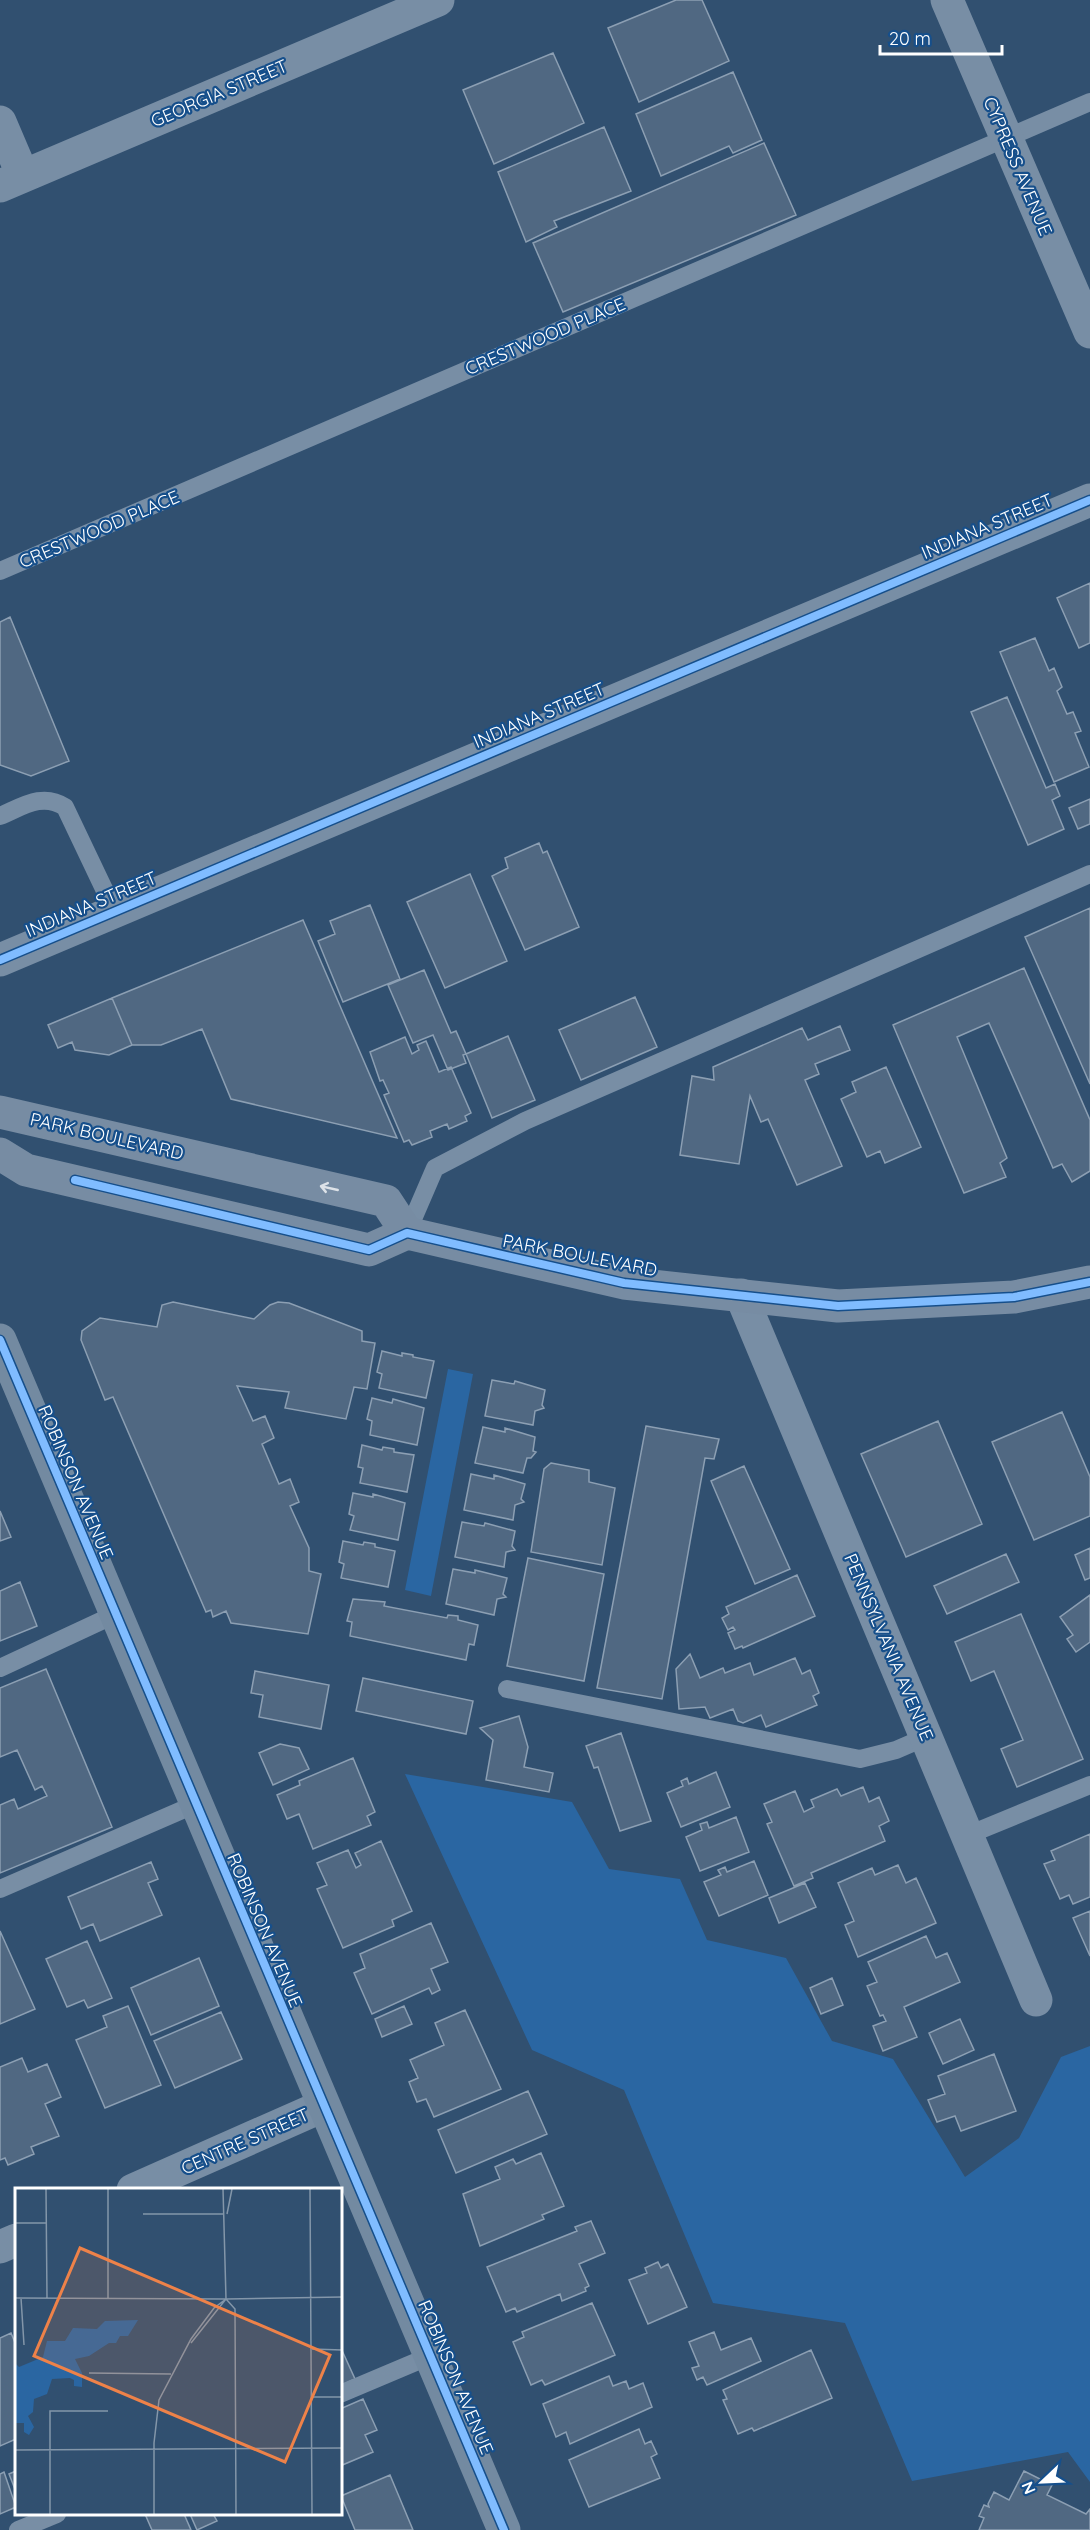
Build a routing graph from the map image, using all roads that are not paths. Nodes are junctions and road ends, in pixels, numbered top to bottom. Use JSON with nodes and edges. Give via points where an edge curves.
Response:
{"nodes":[{"id":1,"x":947,"y":0,"type":"edge"},
{"id":2,"x":433,"y":1,"type":"edge"},
{"id":3,"x":1090,"y":102,"type":"edge"},
{"id":4,"x":0,"y":122,"type":"edge"},
{"id":5,"x":1006,"y":137,"type":"junction"},
{"id":6,"x":12,"y":181,"type":"edge"},
{"id":7,"x":1090,"y":332,"type":"edge"},
{"id":8,"x":1090,"y":500,"type":"edge"},
{"id":9,"x":0,"y":571,"type":"edge"},
{"id":10,"x":0,"y":816,"type":"edge"},
{"id":11,"x":1090,"y":874,"type":"edge"},
{"id":12,"x":114,"y":910,"type":"junction"},
{"id":13,"x":0,"y":960,"type":"edge"},
{"id":14,"x":0,"y":1112,"type":"edge"},
{"id":15,"x":0,"y":1154,"type":"edge"},
{"id":16,"x":407,"y":1233,"type":"junction"},
{"id":17,"x":1090,"y":1282,"type":"edge"},
{"id":18,"x":741,"y":1295,"type":"junction"},
{"id":19,"x":0,"y":1340,"type":"edge"},
{"id":20,"x":116,"y":1614,"type":"junction"},
{"id":21,"x":0,"y":1668,"type":"edge"},
{"id":22,"x":507,"y":1689,"type":"dead end"},
{"id":23,"x":926,"y":1737,"type":"junction"},
{"id":24,"x":1090,"y":1785,"type":"edge"},
{"id":25,"x":196,"y":1804,"type":"junction"},
{"id":26,"x":968,"y":1835,"type":"junction"},
{"id":27,"x":0,"y":1889,"type":"edge"},
{"id":28,"x":1035,"y":2000,"type":"dead end"},
{"id":29,"x":323,"y":2106,"type":"junction"},
{"id":30,"x":138,"y":2188,"type":"edge"},
{"id":31,"x":15,"y":2240,"type":"edge"},
{"id":32,"x":0,"y":2247,"type":"edge"},
{"id":33,"x":430,"y":2356,"type":"junction"},
{"id":34,"x":342,"y":2393,"type":"edge"},
{"id":35,"x":55,"y":2515,"type":"edge"},
{"id":36,"x":18,"y":2530,"type":"edge"},
{"id":37,"x":504,"y":2530,"type":"edge"}],
"edges":[{"from":1,"to":5,"type":"street","name":"CYPRESS AVENUE"},
{"from":2,"to":6,"type":"street","name":"GEORGIA STREET"},
{"from":3,"to":5,"type":"lane","name":"CRESTWOOD PLACE"},
{"from":4,"to":6,"type":"street"},
{"from":5,"to":7,"type":"street","name":"CYPRESS AVENUE"},
{"from":5,"to":9,"type":"lane","name":"CRESTWOOD PLACE"},
{"from":8,"to":12,"type":"street","name":"INDIANA STREET"},
{"from":10,"to":12,"type":"lane","via":[[42,799],[55,800],[65,807]]},
{"from":11,"to":16,"type":"lane","via":[[974,918],[525,1121],[435,1168]]},
{"from":12,"to":13,"type":"street","name":"INDIANA STREET"},
{"from":16,"to":14,"type":"main road","name":"PARK BOULEVARD","one_way":true,"via":[[386,1201]]},
{"from":15,"to":16,"type":"main road","via":[[26,1170],[369,1250]]},
{"from":16,"to":18,"type":"main road","name":"PARK BOULEVARD","via":[[624,1283]]},
{"from":17,"to":18,"type":"main road","name":"PARK BOULEVARD","via":[[1014,1298],[838,1306]]},
{"from":18,"to":23,"type":"street","name":"PENNSYLVANIA AVENUE"},
{"from":19,"to":20,"type":"main road","name":"ROBINSON AVENUE"},
{"from":20,"to":21,"type":"lane"},
{"from":20,"to":25,"type":"main road","name":"ROBINSON AVENUE"},
{"from":22,"to":23,"type":"lane","via":[[860,1760]]},
{"from":23,"to":26,"type":"street","name":"PENNSYLVANIA AVENUE"},
{"from":24,"to":26,"type":"lane"},
{"from":25,"to":27,"type":"lane"},
{"from":25,"to":29,"type":"main road","name":"ROBINSON AVENUE"},
{"from":26,"to":28,"type":"street","name":"PENNSYLVANIA AVENUE"},
{"from":29,"to":30,"type":"street","name":"CENTRE STREET"},
{"from":29,"to":33,"type":"main road","name":"ROBINSON AVENUE"},
{"from":31,"to":32,"type":"street"},
{"from":33,"to":34,"type":"lane"},
{"from":33,"to":37,"type":"main road","name":"ROBINSON AVENUE"},
{"from":35,"to":36,"type":"lane"}]}
